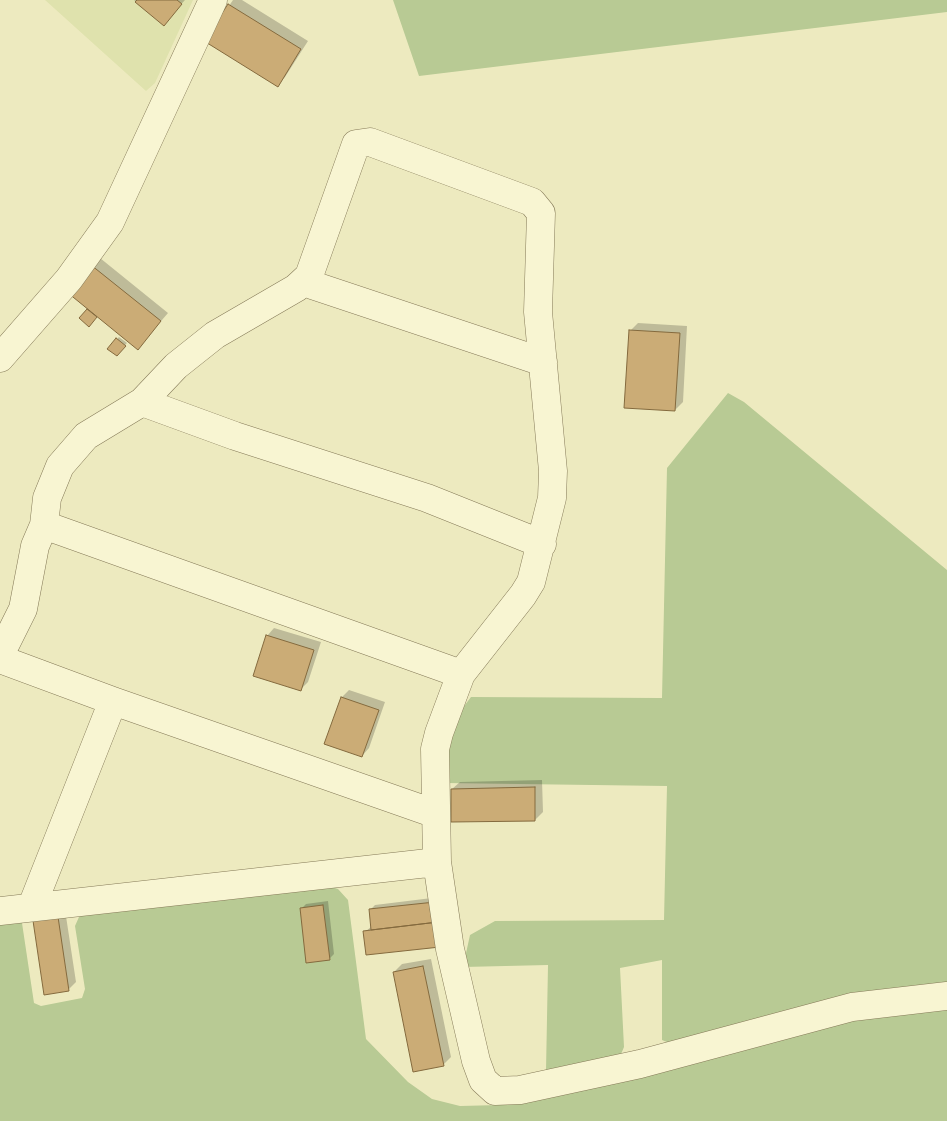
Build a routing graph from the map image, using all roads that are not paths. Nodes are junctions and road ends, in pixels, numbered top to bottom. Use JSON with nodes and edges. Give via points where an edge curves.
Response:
{"nodes":[{"id":1,"x":213,"y":0,"type":"edge"},
{"id":2,"x":309,"y":276,"type":"junction"},
{"id":3,"x":0,"y":358,"type":"edge"},
{"id":4,"x":543,"y":362,"type":"junction"},
{"id":5,"x":142,"y":402,"type":"junction"},
{"id":6,"x":44,"y":525,"type":"junction"},
{"id":7,"x":542,"y":544,"type":"junction"},
{"id":8,"x":0,"y":655,"type":"edge"},
{"id":9,"x":0,"y":658,"type":"edge"},
{"id":10,"x":461,"y":674,"type":"junction"},
{"id":11,"x":113,"y":701,"type":"junction"},
{"id":12,"x":436,"y":814,"type":"junction"},
{"id":13,"x":437,"y":862,"type":"junction"},
{"id":14,"x":32,"y":906,"type":"junction"},
{"id":15,"x":0,"y":911,"type":"edge"},
{"id":16,"x":947,"y":996,"type":"edge"}],
"edges":[{"from":1,"to":3,"type":"street","via":[[110,222],[69,279]]},
{"from":2,"to":4,"type":"street","via":[[312,285]]},
{"from":2,"to":4,"type":"street","via":[[356,144],[370,142],[379,145],[532,202],[541,213],[538,312]]},
{"from":2,"to":5,"type":"street","via":[[296,288],[215,335],[176,366]]},
{"from":4,"to":7,"type":"street","via":[[553,471],[552,498]]},
{"from":5,"to":6,"type":"street","via":[[86,436],[60,466],[47,498]]},
{"from":5,"to":7,"type":"street","via":[[427,498]]},
{"from":6,"to":8,"type":"street","via":[[35,546],[23,609]]},
{"from":6,"to":10,"type":"street"},
{"from":7,"to":10,"type":"street","via":[[531,582],[523,595]]},
{"from":9,"to":11,"type":"street"},
{"from":10,"to":12,"type":"street","via":[[435,749]]},
{"from":11,"to":12,"type":"street"},
{"from":11,"to":14,"type":"street"},
{"from":12,"to":13,"type":"street"},
{"from":13,"to":14,"type":"street"},
{"from":13,"to":16,"type":"street","via":[[450,949],[476,1061],[483,1080],[495,1091],[520,1090],[640,1064],[852,1007]]},
{"from":14,"to":15,"type":"street"}]}
